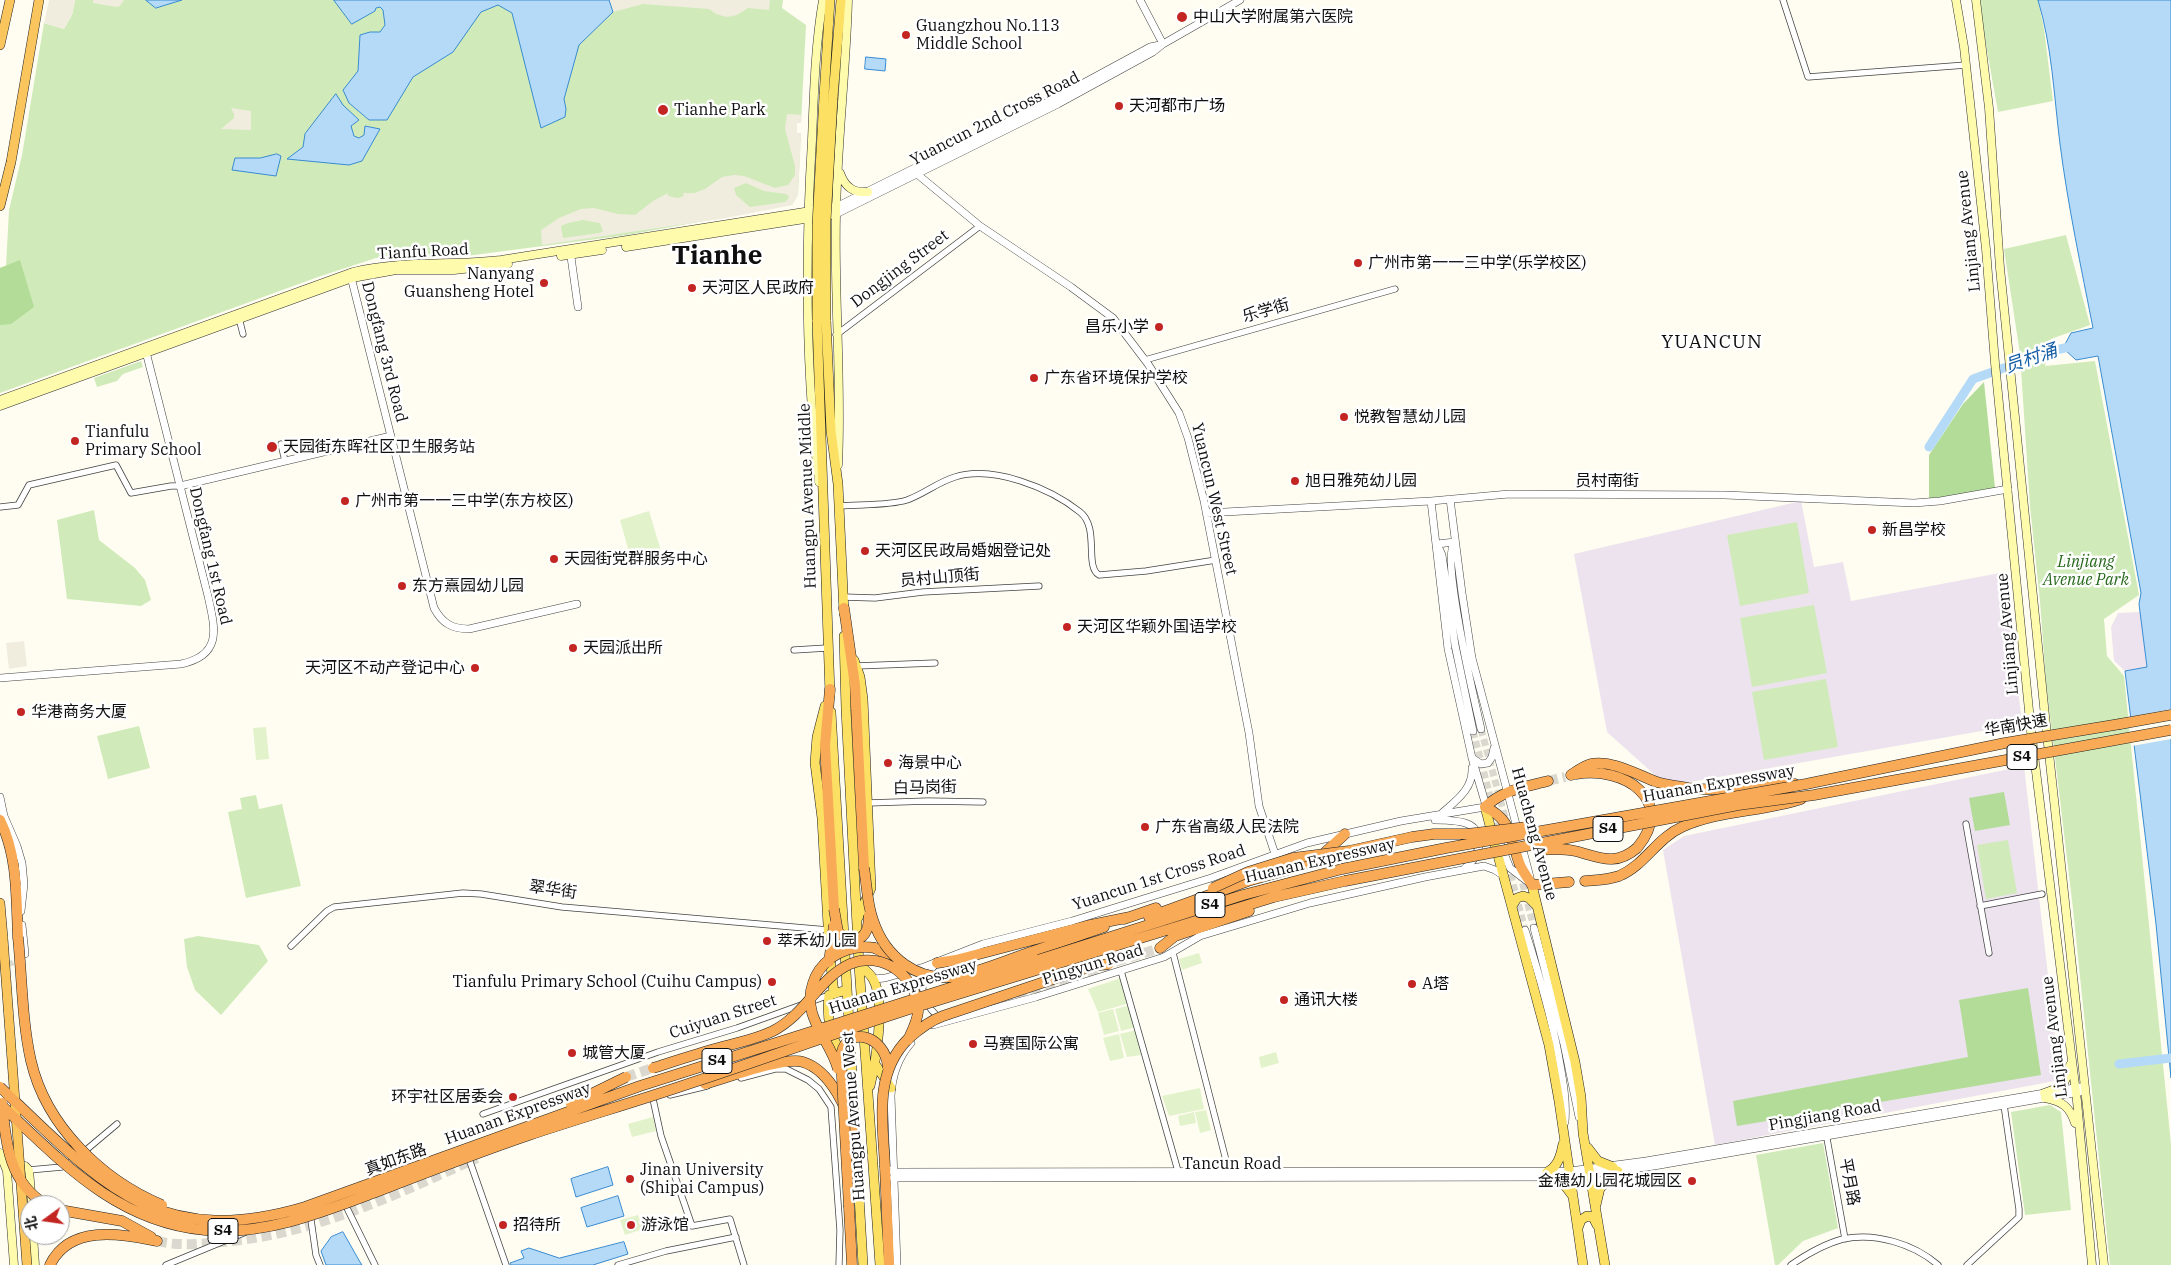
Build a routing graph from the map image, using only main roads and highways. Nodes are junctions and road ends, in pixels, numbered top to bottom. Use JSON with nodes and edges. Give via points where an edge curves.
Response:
{"nodes":[{"id":1,"x":39,"y":0,"type":"edge"},
{"id":2,"x":823,"y":0,"type":"edge"},
{"id":3,"x":830,"y":0,"type":"edge"},
{"id":4,"x":840,"y":0,"type":"edge"},
{"id":5,"x":848,"y":0,"type":"edge"},
{"id":6,"x":1956,"y":0,"type":"edge"},
{"id":7,"x":1976,"y":0,"type":"edge"},
{"id":8,"x":6,"y":6,"type":"edge"},
{"id":9,"x":0,"y":45,"type":"edge"},
{"id":10,"x":829,"y":96,"type":"junction"},
{"id":11,"x":811,"y":150,"type":"junction"},
{"id":12,"x":840,"y":152,"type":"junction"},
{"id":13,"x":838,"y":169,"type":"junction"},
{"id":14,"x":868,"y":192,"type":"road end"},
{"id":15,"x":0,"y":206,"type":"edge"},
{"id":16,"x":836,"y":210,"type":"junction"},
{"id":17,"x":807,"y":215,"type":"junction"},
{"id":18,"x":1982,"y":224,"type":"junction"},
{"id":19,"x":1997,"y":224,"type":"junction"},
{"id":20,"x":1987,"y":263,"type":"junction"},
{"id":21,"x":806,"y":264,"type":"junction"},
{"id":22,"x":835,"y":264,"type":"junction"},
{"id":23,"x":2000,"y":268,"type":"junction"},
{"id":24,"x":351,"y":275,"type":"junction"},
{"id":25,"x":821,"y":320,"type":"junction"},
{"id":26,"x":146,"y":350,"type":"junction"},
{"id":27,"x":0,"y":400,"type":"edge"},
{"id":28,"x":0,"y":406,"type":"edge"},
{"id":29,"x":838,"y":484,"type":"junction"},
{"id":30,"x":822,"y":509,"type":"junction"},
{"id":31,"x":2027,"y":525,"type":"junction"},
{"id":32,"x":2012,"y":529,"type":"junction"},
{"id":33,"x":844,"y":608,"type":"junction"},
{"id":34,"x":851,"y":651,"type":"junction"},
{"id":35,"x":830,"y":689,"type":"junction"},
{"id":36,"x":2171,"y":716,"type":"edge"},
{"id":37,"x":2171,"y":730,"type":"edge"},
{"id":38,"x":1548,"y":781,"type":"tunnel mouth"},
{"id":39,"x":1806,"y":784,"type":"junction"},
{"id":40,"x":1814,"y":795,"type":"junction"},
{"id":41,"x":1485,"y":807,"type":"junction"},
{"id":42,"x":0,"y":820,"type":"edge"},
{"id":43,"x":1593,"y":822,"type":"junction"},
{"id":44,"x":1345,"y":834,"type":"road end"},
{"id":45,"x":1481,"y":854,"type":"junction"},
{"id":46,"x":1301,"y":866,"type":"dead end"},
{"id":47,"x":864,"y":868,"type":"junction"},
{"id":48,"x":1287,"y":870,"type":"dead end"},
{"id":49,"x":1345,"y":881,"type":"junction"},
{"id":50,"x":1585,"y":881,"type":"dead end"},
{"id":51,"x":1569,"y":882,"type":"dead end"},
{"id":52,"x":1532,"y":885,"type":"junction"},
{"id":53,"x":0,"y":903,"type":"edge"},
{"id":54,"x":1512,"y":906,"type":"junction"},
{"id":55,"x":1537,"y":907,"type":"junction"},
{"id":56,"x":834,"y":909,"type":"junction"},
{"id":57,"x":1130,"y":917,"type":"junction"},
{"id":58,"x":857,"y":920,"type":"junction"},
{"id":59,"x":1160,"y":948,"type":"tunnel mouth"},
{"id":60,"x":1080,"y":952,"type":"junction"},
{"id":61,"x":900,"y":962,"type":"junction"},
{"id":62,"x":937,"y":962,"type":"road end"},
{"id":63,"x":1109,"y":964,"type":"dead end"},
{"id":64,"x":859,"y":965,"type":"junction"},
{"id":65,"x":0,"y":981,"type":"edge"},
{"id":66,"x":847,"y":990,"type":"junction"},
{"id":67,"x":814,"y":994,"type":"junction"},
{"id":68,"x":831,"y":994,"type":"junction"},
{"id":69,"x":908,"y":1040,"type":"junction"},
{"id":70,"x":2071,"y":1058,"type":"junction"},
{"id":71,"x":875,"y":1064,"type":"junction"},
{"id":72,"x":653,"y":1068,"type":"tunnel mouth"},
{"id":73,"x":888,"y":1068,"type":"junction"},
{"id":74,"x":852,"y":1072,"type":"junction"},
{"id":75,"x":626,"y":1077,"type":"tunnel mouth"},
{"id":76,"x":0,"y":1082,"type":"edge"},
{"id":77,"x":0,"y":1086,"type":"edge"},
{"id":78,"x":891,"y":1088,"type":"road end"},
{"id":79,"x":868,"y":1093,"type":"junction"},
{"id":80,"x":843,"y":1100,"type":"junction"},
{"id":81,"x":0,"y":1104,"type":"edge"},
{"id":82,"x":620,"y":1107,"type":"junction"},
{"id":83,"x":0,"y":1121,"type":"edge"},
{"id":84,"x":1564,"y":1131,"type":"junction"},
{"id":85,"x":1582,"y":1133,"type":"junction"},
{"id":86,"x":856,"y":1136,"type":"junction"},
{"id":87,"x":2080,"y":1140,"type":"junction"},
{"id":88,"x":463,"y":1150,"type":"junction"},
{"id":89,"x":0,"y":1153,"type":"edge"},
{"id":90,"x":20,"y":1165,"type":"junction"},
{"id":91,"x":2094,"y":1166,"type":"junction"},
{"id":92,"x":2082,"y":1167,"type":"junction"},
{"id":93,"x":7,"y":1171,"type":"junction"},
{"id":94,"x":8,"y":1186,"type":"junction"},
{"id":95,"x":31,"y":1187,"type":"junction"},
{"id":96,"x":31,"y":1195,"type":"edge"},
{"id":97,"x":34,"y":1195,"type":"edge"},
{"id":98,"x":1574,"y":1198,"type":"junction"},
{"id":99,"x":70,"y":1212,"type":"edge"},
{"id":100,"x":210,"y":1221,"type":"junction"},
{"id":101,"x":1598,"y":1227,"type":"junction"},
{"id":102,"x":1578,"y":1229,"type":"junction"},
{"id":103,"x":70,"y":1242,"type":"edge"},
{"id":104,"x":34,"y":1245,"type":"edge"},
{"id":105,"x":65,"y":1245,"type":"edge"},
{"id":106,"x":14,"y":1265,"type":"edge"},
{"id":107,"x":22,"y":1265,"type":"edge"},
{"id":108,"x":27,"y":1265,"type":"edge"},
{"id":109,"x":35,"y":1265,"type":"edge"},
{"id":110,"x":50,"y":1265,"type":"edge"},
{"id":111,"x":852,"y":1265,"type":"edge"},
{"id":112,"x":863,"y":1265,"type":"edge"},
{"id":113,"x":880,"y":1265,"type":"edge"},
{"id":114,"x":889,"y":1265,"type":"edge"},
{"id":115,"x":1583,"y":1265,"type":"edge"},
{"id":116,"x":1605,"y":1265,"type":"edge"},
{"id":117,"x":2092,"y":1265,"type":"edge"},
{"id":118,"x":2104,"y":1265,"type":"edge"}],
"edges":[{"from":1,"to":15,"type":"highway","via":[[11,162]]},
{"from":2,"to":11,"type":"main road"},
{"from":3,"to":10,"type":"main road","name":"Huangpu Avenue Middle"},
{"from":4,"to":10,"type":"main road","name":"Huangpu Avenue Middle"},
{"from":5,"to":12,"type":"main road"},
{"from":6,"to":18,"type":"main road","name":"Linjiang Avenue"},
{"from":7,"to":19,"type":"main road","name":"Linjiang Avenue","via":[[1989,108]]},
{"from":8,"to":9,"type":"highway"},
{"from":10,"to":25,"type":"main road","name":"Huangpu Avenue Middle","bridge":true},
{"from":11,"to":12,"type":"main road","via":[[816,159],[824,162],[831,161]]},
{"from":11,"to":17,"type":"main road"},
{"from":12,"to":13,"type":"main road"},
{"from":13,"to":14,"type":"main road","via":[[850,188]]},
{"from":13,"to":16,"type":"main road"},
{"from":16,"to":17,"type":"main road","name":"Tianfu Road"},
{"from":16,"to":22,"type":"main road"},
{"from":17,"to":21,"type":"main road"},
{"from":17,"to":24,"type":"main road","name":"Tianfu Road","via":[[571,252],[475,263],[393,265]]},
{"from":18,"to":19,"type":"main road","via":[[1990,232],[1994,232]]},
{"from":18,"to":20,"type":"main road","name":"Linjiang Avenue"},
{"from":19,"to":23,"type":"main road","name":"Linjiang Avenue"},
{"from":20,"to":23,"type":"main road","via":[[1994,258]]},
{"from":20,"to":32,"type":"main road","name":"Linjiang Avenue"},
{"from":21,"to":22,"type":"main road","via":[[813,253],[822,251],[830,255]]},
{"from":21,"to":30,"type":"main road","via":[[812,416]]},
{"from":22,"to":29,"type":"main road","via":[[840,412]]},
{"from":23,"to":31,"type":"main road","name":"Linjiang Avenue"},
{"from":24,"to":26,"type":"main road","name":"Tianfu Road"},
{"from":24,"to":26,"type":"main road","name":"Tianfu Road"},
{"from":25,"to":29,"type":"main road","name":"Huangpu Avenue Middle"},
{"from":25,"to":30,"type":"main road","name":"Huangpu Avenue Middle"},
{"from":26,"to":27,"type":"main road","name":"Tianfu Road"},
{"from":26,"to":28,"type":"main road","name":"Tianfu Road"},
{"from":29,"to":33,"type":"main road","name":"Huangpu Avenue Middle"},
{"from":30,"to":35,"type":"main road","name":"Huangpu Avenue Middle"},
{"from":31,"to":32,"type":"main road","via":[[2019,519]]},
{"from":31,"to":91,"type":"main road","name":"Linjiang Avenue"},
{"from":32,"to":70,"type":"main road","name":"Linjiang Avenue","via":[[2031,731]]},
{"from":33,"to":34,"type":"highway"},
{"from":33,"to":58,"type":"main road","name":"Huangpu Avenue Middle"},
{"from":34,"to":47,"type":"highway"},
{"from":34,"to":58,"type":"main road","via":[[862,690],[872,888]]},
{"from":35,"to":56,"type":"highway","via":[[825,745]]},
{"from":35,"to":66,"type":"main road","name":"Huangpu Avenue Middle"},
{"from":35,"to":68,"type":"main road","via":[[816,745],[816,781],[822,818]]},
{"from":36,"to":39,"type":"highway","name":"Huanan Expressway","number":"S4","bridge":true,"via":[[2005,743]]},
{"from":37,"to":40,"type":"highway","name":"华南快速","number":"S4","bridge":true},
{"from":38,"to":41,"type":"highway","via":[[1507,791]]},
{"from":39,"to":43,"type":"highway","name":"Huanan Expressway","number":"S4","bridge":true},
{"from":39,"to":45,"type":"highway","bridge":true,"via":[[1774,783],[1710,789],[1672,785],[1599,764],[1568,776],[1587,772],[1610,773],[1637,786],[1647,801],[1650,818],[1648,832],[1637,848],[1608,860],[1548,849]]},
{"from":40,"to":45,"type":"highway","name":"Huanan Expressway","number":"S4","bridge":true,"via":[[1738,805]]},
{"from":40,"to":50,"type":"highway","bridge":true,"via":[[1779,807],[1681,827],[1625,873]]},
{"from":41,"to":52,"type":"highway","via":[[1504,819],[1521,867]]},
{"from":41,"to":54,"type":"main road"},
{"from":42,"to":100,"type":"highway","bridge":true,"via":[[14,858],[18,937],[31,1062],[55,1117],[82,1150],[130,1188],[160,1204]]},
{"from":43,"to":57,"type":"highway","bridge":true,"via":[[1434,834],[1282,861]]},
{"from":43,"to":60,"type":"highway","name":"Huanan Expressway","number":"S4","bridge":true,"via":[[1342,869],[1243,895]]},
{"from":44,"to":46,"type":"highway","via":[[1320,857]]},
{"from":45,"to":49,"type":"highway","name":"Huanan Expressway","number":"S4","bridge":true},
{"from":47,"to":56,"type":"highway","bridge":true,"via":[[869,920],[866,933],[855,940],[843,937],[837,929]]},
{"from":47,"to":61,"type":"highway","bridge":true,"via":[[875,925]]},
{"from":48,"to":60,"type":"highway","via":[[1119,928]]},
{"from":49,"to":59,"type":"highway","via":[[1286,896],[1175,936]]},
{"from":49,"to":60,"type":"highway","name":"Huanan Expressway","number":"S4","via":[[1274,897]]},
{"from":51,"to":52,"type":"highway"},
{"from":52,"to":55,"type":"main road","name":"Huacheng Avenue"},
{"from":53,"to":108,"type":"highway","bridge":true},
{"from":54,"to":55,"type":"main road","via":[[1517,898],[1523,896]]},
{"from":54,"to":84,"type":"main road","via":[[1549,1045]]},
{"from":55,"to":85,"type":"main road","name":"Huacheng Avenue","via":[[1575,1062],[1581,1097]]},
{"from":56,"to":67,"type":"highway","bridge":true,"via":[[831,956]]},
{"from":57,"to":61,"type":"highway","bridge":true,"via":[[962,975],[928,975]]},
{"from":57,"to":62,"type":"highway"},
{"from":58,"to":64,"type":"main road","name":"Huangpu Avenue Middle"},
{"from":60,"to":82,"type":"highway","name":"Huanan Expressway","number":"S4","bridge":true},
{"from":60,"to":88,"type":"highway","name":"Huanan Expressway","number":"S4","bridge":true,"via":[[665,1077]]},
{"from":61,"to":80,"type":"highway","bridge":true,"via":[[878,949],[856,947],[829,960],[814,981],[810,995],[811,1013],[834,1056]]},
{"from":63,"to":69,"type":"highway","bridge":true,"via":[[1092,966],[943,1016],[924,1025]]},
{"from":64,"to":71,"type":"main road","via":[[873,979],[877,992],[879,1029]]},
{"from":64,"to":79,"type":"main road","name":"Huangpu Avenue West"},
{"from":65,"to":107,"type":"highway","bridge":true},
{"from":66,"to":68,"type":"main road"},
{"from":66,"to":74,"type":"main road","name":"Huangpu Avenue West"},
{"from":67,"to":69,"type":"highway","bridge":true,"via":[[834,974],[850,964],[869,960],[888,964],[905,977],[916,996],[917,1016]]},
{"from":67,"to":72,"type":"highway","bridge":true,"via":[[795,1016],[771,1032]]},
{"from":68,"to":74,"type":"main road","via":[[828,1014],[831,1032]]},
{"from":69,"to":73,"type":"highway","bridge":true,"via":[[899,1048]]},
{"from":70,"to":87,"type":"main road","name":"Linjiang Avenue"},
{"from":70,"to":87,"type":"main road","via":[[2064,1084],[2045,1095],[2071,1111]]},
{"from":71,"to":78,"type":"main road"},
{"from":71,"to":79,"type":"main road"},
{"from":73,"to":80,"type":"highway","bridge":true,"via":[[885,1055],[875,1042],[861,1037],[848,1042],[841,1056]]},
{"from":73,"to":114,"type":"highway","bridge":true,"via":[[882,1102],[890,1172]]},
{"from":74,"to":86,"type":"main road","name":"Huangpu Avenue West"},
{"from":75,"to":88,"type":"highway","bridge":true,"via":[[579,1101],[492,1135]]},
{"from":76,"to":97,"type":"highway","bridge":true,"via":[[11,1164],[21,1182]]},
{"from":77,"to":100,"type":"highway","name":"Huanan Expressway","number":"S4","bridge":true,"via":[[84,1166],[114,1188],[158,1210]]},
{"from":79,"to":113,"type":"main road","name":"Huangpu Avenue West"},
{"from":80,"to":111,"type":"highway","bridge":true},
{"from":81,"to":82,"type":"highway","name":"Huanan Expressway","number":"S4","bridge":true,"via":[[72,1172],[114,1201],[167,1223],[220,1231],[264,1227],[321,1212],[522,1138]]},
{"from":82,"to":86,"type":"highway","bridge":true,"via":[[750,1071],[802,1062],[827,1080],[840,1099]]},
{"from":83,"to":90,"type":"main road"},
{"from":84,"to":98,"type":"main road"},
{"from":84,"to":98,"type":"main road","via":[[1559,1159],[1547,1175],[1566,1186]]},
{"from":85,"to":101,"type":"main road","name":"Huacheng Avenue"},
{"from":85,"to":101,"type":"main road","via":[[1594,1159],[1615,1169],[1604,1182],[1596,1200]]},
{"from":86,"to":112,"type":"main road","name":"Huangpu Avenue West"},
{"from":87,"to":92,"type":"main road","name":"Linjiang Avenue"},
{"from":88,"to":100,"type":"highway","name":"Huanan Expressway","number":"S4","bridge":true,"via":[[290,1211],[249,1220]]},
{"from":89,"to":93,"type":"main road"},
{"from":90,"to":93,"type":"main road","via":[[14,1165]]},
{"from":90,"to":95,"type":"main road","via":[[29,1170]]},
{"from":91,"to":92,"type":"main road","via":[[2090,1161]]},
{"from":91,"to":118,"type":"main road","name":"Linjiang Avenue"},
{"from":92,"to":117,"type":"main road","name":"Linjiang Avenue"},
{"from":93,"to":94,"type":"main road"},
{"from":94,"to":95,"type":"main road","via":[[20,1180]]},
{"from":94,"to":106,"type":"main road"},
{"from":95,"to":96,"type":"main road"},
{"from":98,"to":102,"type":"main road"},
{"from":99,"to":103,"type":"highway","via":[[122,1221],[157,1240],[121,1235],[87,1236]]},
{"from":101,"to":102,"type":"main road","via":[[1590,1215],[1581,1220]]},
{"from":101,"to":116,"type":"main road","name":"Huacheng Avenue"},
{"from":102,"to":115,"type":"main road"},
{"from":104,"to":109,"type":"main road"},
{"from":105,"to":110,"type":"highway"}]}
